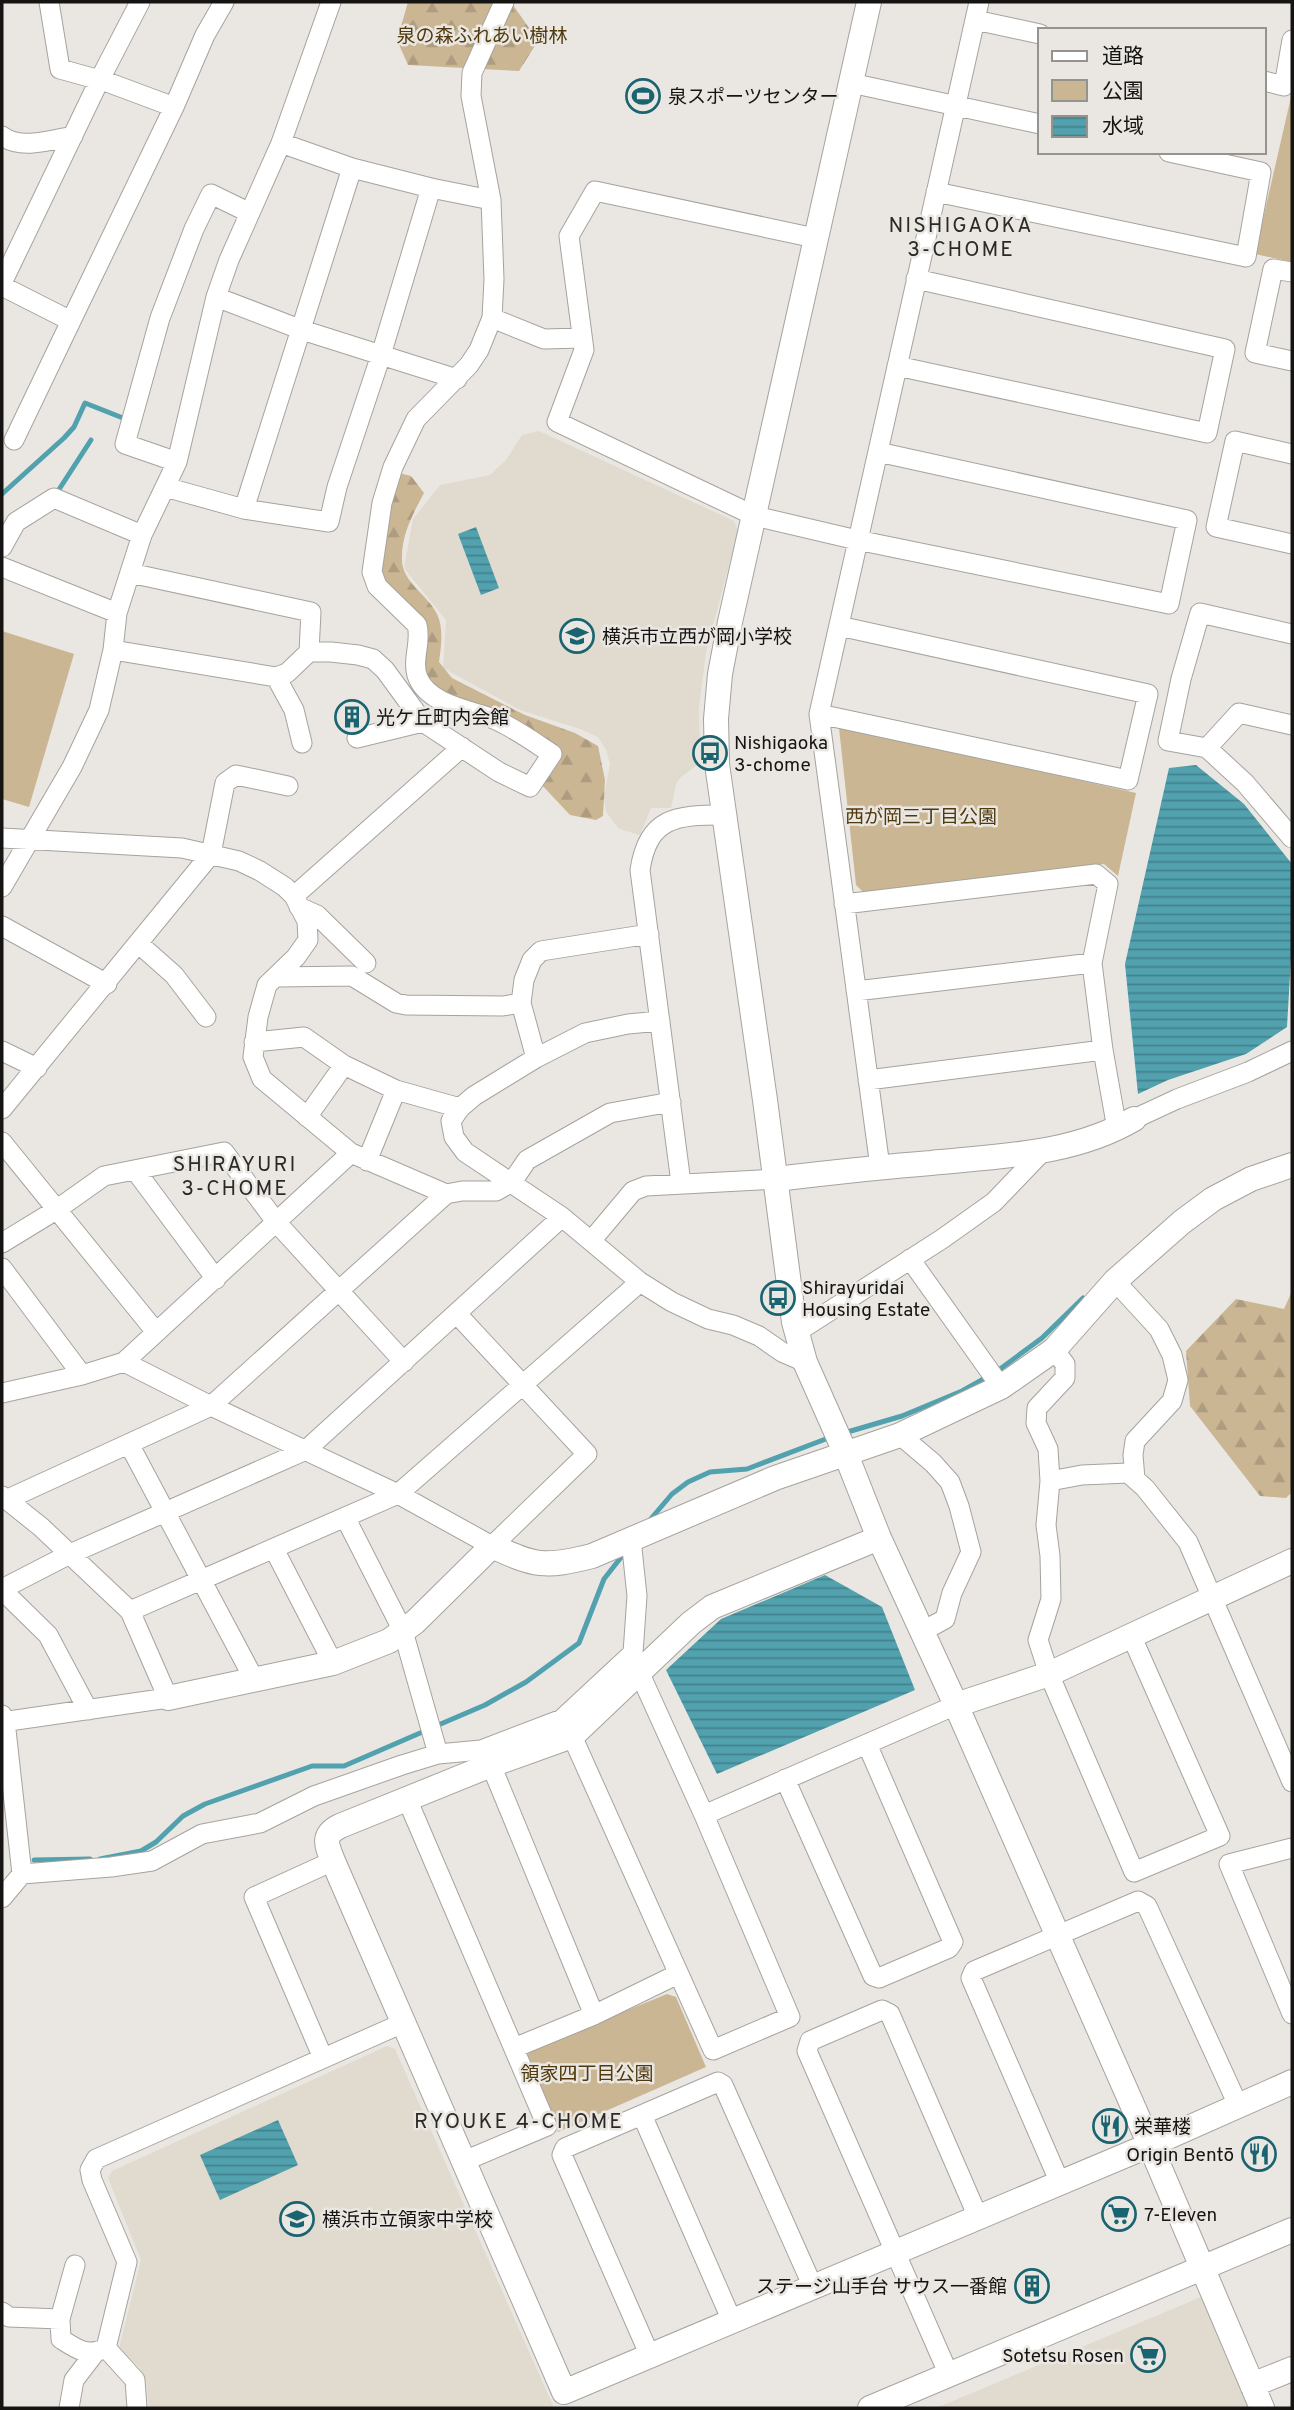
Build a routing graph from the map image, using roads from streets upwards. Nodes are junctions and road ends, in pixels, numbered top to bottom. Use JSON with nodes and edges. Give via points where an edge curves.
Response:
{"nodes":[{"id":1,"x":49,"y":2,"type":"edge"},
{"id":2,"x":140,"y":2,"type":"edge"},
{"id":3,"x":224,"y":2,"type":"edge"},
{"id":4,"x":331,"y":2,"type":"edge"},
{"id":5,"x":504,"y":2,"type":"edge"},
{"id":6,"x":869,"y":2,"type":"edge"},
{"id":7,"x":977,"y":11,"type":"edge"},
{"id":8,"x":1038,"y":33,"type":"edge"},
{"id":9,"x":1292,"y":40,"type":"edge"},
{"id":10,"x":99,"y":81,"type":"junction"},
{"id":11,"x":1266,"y":82,"type":"edge"},
{"id":12,"x":850,"y":83,"type":"junction"},
{"id":13,"x":956,"y":106,"type":"junction"},
{"id":14,"x":174,"y":107,"type":"junction"},
{"id":15,"x":1038,"y":124,"type":"edge"},
{"id":16,"x":2,"y":136,"type":"edge"},
{"id":17,"x":74,"y":136,"type":"junction"},
{"id":18,"x":281,"y":143,"type":"junction"},
{"id":19,"x":1178,"y":154,"type":"edge"},
{"id":20,"x":352,"y":168,"type":"junction"},
{"id":21,"x":431,"y":188,"type":"junction"},
{"id":22,"x":936,"y":192,"type":"junction"},
{"id":23,"x":491,"y":200,"type":"junction"},
{"id":24,"x":250,"y":213,"type":"junction"},
{"id":25,"x":815,"y":238,"type":"junction"},
{"id":26,"x":1292,"y":272,"type":"edge"},
{"id":27,"x":916,"y":279,"type":"junction"},
{"id":28,"x":2,"y":284,"type":"edge"},
{"id":29,"x":216,"y":298,"type":"junction"},
{"id":30,"x":492,"y":318,"type":"junction"},
{"id":31,"x":71,"y":321,"type":"junction"},
{"id":32,"x":302,"y":330,"type":"junction"},
{"id":33,"x":582,"y":338,"type":"junction"},
{"id":34,"x":381,"y":355,"type":"junction"},
{"id":35,"x":1292,"y":361,"type":"edge"},
{"id":36,"x":897,"y":366,"type":"junction"},
{"id":37,"x":457,"y":379,"type":"junction"},
{"id":38,"x":14,"y":440,"type":"dead end"},
{"id":39,"x":878,"y":452,"type":"junction"},
{"id":40,"x":1292,"y":454,"type":"edge"},
{"id":41,"x":177,"y":461,"type":"junction"},
{"id":42,"x":165,"y":487,"type":"junction"},
{"id":43,"x":244,"y":509,"type":"junction"},
{"id":44,"x":755,"y":516,"type":"junction"},
{"id":45,"x":142,"y":535,"type":"junction"},
{"id":46,"x":858,"y":540,"type":"junction"},
{"id":47,"x":1292,"y":544,"type":"edge"},
{"id":48,"x":2,"y":547,"type":"edge"},
{"id":49,"x":2,"y":567,"type":"edge"},
{"id":50,"x":130,"y":573,"type":"junction"},
{"id":51,"x":117,"y":613,"type":"junction"},
{"id":52,"x":839,"y":626,"type":"junction"},
{"id":53,"x":1292,"y":634,"type":"edge"},
{"id":54,"x":113,"y":650,"type":"junction"},
{"id":55,"x":309,"y":652,"type":"junction"},
{"id":56,"x":276,"y":677,"type":"junction"},
{"id":57,"x":819,"y":714,"type":"junction"},
{"id":58,"x":423,"y":722,"type":"junction"},
{"id":59,"x":1292,"y":725,"type":"edge"},
{"id":60,"x":356,"y":738,"type":"dead end"},
{"id":61,"x":302,"y":743,"type":"dead end"},
{"id":62,"x":462,"y":747,"type":"junction"},
{"id":63,"x":1207,"y":748,"type":"junction"},
{"id":64,"x":288,"y":786,"type":"dead end"},
{"id":65,"x":723,"y":816,"type":"junction"},
{"id":66,"x":2,"y":838,"type":"edge"},
{"id":67,"x":31,"y":838,"type":"junction"},
{"id":68,"x":1292,"y":838,"type":"edge"},
{"id":69,"x":211,"y":853,"type":"junction"},
{"id":70,"x":2,"y":887,"type":"edge"},
{"id":71,"x":297,"y":902,"type":"junction"},
{"id":72,"x":844,"y":904,"type":"junction"},
{"id":73,"x":2,"y":926,"type":"edge"},
{"id":74,"x":649,"y":934,"type":"junction"},
{"id":75,"x":139,"y":944,"type":"junction"},
{"id":76,"x":366,"y":963,"type":"dead end"},
{"id":77,"x":1092,"y":963,"type":"junction"},
{"id":78,"x":277,"y":977,"type":"junction"},
{"id":79,"x":107,"y":984,"type":"junction"},
{"id":80,"x":856,"y":992,"type":"junction"},
{"id":81,"x":521,"y":1003,"type":"junction"},
{"id":82,"x":206,"y":1017,"type":"dead end"},
{"id":83,"x":660,"y":1021,"type":"junction"},
{"id":84,"x":254,"y":1042,"type":"junction"},
{"id":85,"x":2,"y":1051,"type":"edge"},
{"id":86,"x":1103,"y":1051,"type":"junction"},
{"id":87,"x":1292,"y":1051,"type":"edge"},
{"id":88,"x":536,"y":1058,"type":"junction"},
{"id":89,"x":344,"y":1065,"type":"junction"},
{"id":90,"x":37,"y":1068,"type":"junction"},
{"id":91,"x":868,"y":1080,"type":"junction"},
{"id":92,"x":396,"y":1090,"type":"junction"},
{"id":93,"x":671,"y":1102,"type":"junction"},
{"id":94,"x":460,"y":1108,"type":"junction"},
{"id":95,"x":2,"y":1109,"type":"edge"},
{"id":96,"x":307,"y":1117,"type":"junction"},
{"id":97,"x":1125,"y":1124,"type":"junction"},
{"id":98,"x":2,"y":1142,"type":"edge"},
{"id":99,"x":1043,"y":1151,"type":"junction"},
{"id":100,"x":359,"y":1157,"type":"junction"},
{"id":101,"x":1292,"y":1165,"type":"edge"},
{"id":102,"x":880,"y":1167,"type":"junction"},
{"id":103,"x":135,"y":1170,"type":"junction"},
{"id":104,"x":776,"y":1179,"type":"junction"},
{"id":105,"x":512,"y":1182,"type":"junction"},
{"id":106,"x":681,"y":1183,"type":"junction"},
{"id":107,"x":446,"y":1194,"type":"junction"},
{"id":108,"x":56,"y":1210,"type":"junction"},
{"id":109,"x":562,"y":1217,"type":"junction"},
{"id":110,"x":277,"y":1223,"type":"junction"},
{"id":111,"x":591,"y":1241,"type":"junction"},
{"id":112,"x":2,"y":1243,"type":"edge"},
{"id":113,"x":910,"y":1259,"type":"junction"},
{"id":114,"x":2,"y":1268,"type":"edge"},
{"id":115,"x":216,"y":1279,"type":"junction"},
{"id":116,"x":1115,"y":1281,"type":"junction"},
{"id":117,"x":640,"y":1282,"type":"junction"},
{"id":118,"x":339,"y":1291,"type":"junction"},
{"id":119,"x":457,"y":1314,"type":"junction"},
{"id":120,"x":156,"y":1332,"type":"junction"},
{"id":121,"x":797,"y":1332,"type":"junction"},
{"id":122,"x":1054,"y":1350,"type":"junction"},
{"id":123,"x":124,"y":1362,"type":"junction"},
{"id":124,"x":404,"y":1362,"type":"junction"},
{"id":125,"x":805,"y":1362,"type":"junction"},
{"id":126,"x":82,"y":1375,"type":"junction"},
{"id":127,"x":523,"y":1384,"type":"junction"},
{"id":128,"x":1001,"y":1387,"type":"junction"},
{"id":129,"x":2,"y":1393,"type":"edge"},
{"id":130,"x":211,"y":1406,"type":"junction"},
{"id":131,"x":900,"y":1435,"type":"junction"},
{"id":132,"x":129,"y":1444,"type":"junction"},
{"id":133,"x":306,"y":1450,"type":"junction"},
{"id":134,"x":845,"y":1452,"type":"junction"},
{"id":135,"x":1135,"y":1479,"type":"junction"},
{"id":136,"x":1050,"y":1481,"type":"junction"},
{"id":137,"x":398,"y":1494,"type":"junction"},
{"id":138,"x":5,"y":1497,"type":"edge"},
{"id":139,"x":165,"y":1512,"type":"junction"},
{"id":140,"x":345,"y":1517,"type":"junction"},
{"id":141,"x":879,"y":1538,"type":"junction"},
{"id":142,"x":631,"y":1539,"type":"junction"},
{"id":143,"x":492,"y":1546,"type":"junction"},
{"id":144,"x":274,"y":1549,"type":"junction"},
{"id":145,"x":70,"y":1554,"type":"junction"},
{"id":146,"x":1291,"y":1565,"type":"edge"},
{"id":147,"x":200,"y":1580,"type":"junction"},
{"id":148,"x":2,"y":1589,"type":"edge"},
{"id":149,"x":1212,"y":1597,"type":"junction"},
{"id":150,"x":130,"y":1611,"type":"junction"},
{"id":151,"x":403,"y":1631,"type":"junction"},
{"id":152,"x":923,"y":1631,"type":"junction"},
{"id":153,"x":1131,"y":1635,"type":"junction"},
{"id":154,"x":333,"y":1663,"type":"junction"},
{"id":155,"x":640,"y":1674,"type":"junction"},
{"id":156,"x":1049,"y":1674,"type":"junction"},
{"id":157,"x":255,"y":1681,"type":"junction"},
{"id":158,"x":168,"y":1698,"type":"junction"},
{"id":159,"x":956,"y":1705,"type":"junction"},
{"id":160,"x":88,"y":1710,"type":"junction"},
{"id":161,"x":3,"y":1719,"type":"edge"},
{"id":162,"x":572,"y":1736,"type":"junction"},
{"id":163,"x":867,"y":1744,"type":"junction"},
{"id":164,"x":438,"y":1754,"type":"junction"},
{"id":165,"x":491,"y":1765,"type":"junction"},
{"id":166,"x":785,"y":1779,"type":"junction"},
{"id":167,"x":1292,"y":1783,"type":"edge"},
{"id":168,"x":407,"y":1799,"type":"junction"},
{"id":169,"x":704,"y":1815,"type":"junction"},
{"id":170,"x":1292,"y":1848,"type":"edge"},
{"id":171,"x":333,"y":1861,"type":"junction"},
{"id":172,"x":22,"y":1874,"type":"junction"},
{"id":173,"x":2,"y":1899,"type":"edge"},
{"id":174,"x":1056,"y":1935,"type":"junction"},
{"id":175,"x":678,"y":1974,"type":"junction"},
{"id":176,"x":1292,"y":2014,"type":"edge"},
{"id":177,"x":594,"y":2015,"type":"junction"},
{"id":178,"x":404,"y":2023,"type":"junction"},
{"id":179,"x":514,"y":2048,"type":"junction"},
{"id":180,"x":323,"y":2058,"type":"junction"},
{"id":181,"x":1292,"y":2082,"type":"edge"},
{"id":182,"x":1238,"y":2105,"type":"junction"},
{"id":183,"x":642,"y":2115,"type":"junction"},
{"id":184,"x":1150,"y":2145,"type":"junction"},
{"id":185,"x":462,"y":2162,"type":"junction"},
{"id":186,"x":1060,"y":2183,"type":"junction"},
{"id":187,"x":978,"y":2217,"type":"junction"},
{"id":188,"x":1292,"y":2230,"type":"edge"},
{"id":189,"x":895,"y":2252,"type":"junction"},
{"id":190,"x":75,"y":2265,"type":"dead end"},
{"id":191,"x":1202,"y":2268,"type":"junction"},
{"id":192,"x":813,"y":2287,"type":"junction"},
{"id":193,"x":2,"y":2312,"type":"edge"},
{"id":194,"x":60,"y":2319,"type":"junction"},
{"id":195,"x":732,"y":2321,"type":"junction"},
{"id":196,"x":100,"y":2351,"type":"junction"},
{"id":197,"x":650,"y":2356,"type":"junction"},
{"id":198,"x":1292,"y":2369,"type":"edge"},
{"id":199,"x":949,"y":2375,"type":"junction"},
{"id":200,"x":1252,"y":2385,"type":"junction"},
{"id":201,"x":69,"y":2408,"type":"edge"},
{"id":202,"x":138,"y":2408,"type":"edge"},
{"id":203,"x":870,"y":2408,"type":"edge"},
{"id":204,"x":1262,"y":2408,"type":"edge"}],
"edges":[{"from":1,"to":10,"type":"street","via":[[60,69]]},
{"from":2,"to":10,"type":"street"},
{"from":3,"to":14,"type":"street"},
{"from":4,"to":18,"type":"street"},
{"from":5,"to":23,"type":"street","via":[[471,73],[471,96]]},
{"from":6,"to":12,"type":"street"},
{"from":7,"to":8,"type":"street"},
{"from":7,"to":13,"type":"street"},
{"from":9,"to":11,"type":"street","via":[[1284,86]]},
{"from":10,"to":14,"type":"street"},
{"from":10,"to":17,"type":"street"},
{"from":12,"to":13,"type":"street"},
{"from":12,"to":25,"type":"street"},
{"from":13,"to":15,"type":"street"},
{"from":13,"to":22,"type":"street"},
{"from":14,"to":31,"type":"street"},
{"from":16,"to":17,"type":"street","via":[[10,143]]},
{"from":17,"to":28,"type":"street"},
{"from":18,"to":20,"type":"street"},
{"from":18,"to":24,"type":"street"},
{"from":19,"to":22,"type":"street","via":[[1261,172],[1245,257]]},
{"from":20,"to":21,"type":"street"},
{"from":20,"to":32,"type":"street"},
{"from":21,"to":23,"type":"street"},
{"from":21,"to":34,"type":"street"},
{"from":22,"to":27,"type":"street"},
{"from":23,"to":30,"type":"street"},
{"from":24,"to":29,"type":"street"},
{"from":24,"to":41,"type":"street","via":[[211,194],[160,318],[125,444]]},
{"from":25,"to":33,"type":"street","via":[[595,191],[569,236]]},
{"from":25,"to":44,"type":"street"},
{"from":26,"to":35,"type":"street","via":[[1273,269],[1255,353]]},
{"from":27,"to":36,"type":"street"},
{"from":27,"to":36,"type":"street","via":[[1225,349],[1207,433]]},
{"from":28,"to":31,"type":"street"},
{"from":29,"to":32,"type":"street"},
{"from":29,"to":41,"type":"street"},
{"from":30,"to":33,"type":"street","via":[[544,339]]},
{"from":30,"to":37,"type":"street","via":[[479,350]]},
{"from":31,"to":38,"type":"street"},
{"from":32,"to":34,"type":"street"},
{"from":32,"to":43,"type":"street"},
{"from":33,"to":44,"type":"street","via":[[584,351],[557,422]]},
{"from":34,"to":37,"type":"street"},
{"from":34,"to":43,"type":"street","via":[[330,522]]},
{"from":36,"to":39,"type":"street"},
{"from":37,"to":62,"type":"street","via":[[416,419],[398,457],[382,503],[372,572],[377,586],[417,625],[415,667],[425,688],[453,707],[495,719],[552,754],[530,787]]},
{"from":39,"to":46,"type":"street"},
{"from":39,"to":46,"type":"street","via":[[1187,520],[1169,604]]},
{"from":40,"to":47,"type":"street","via":[[1235,441],[1216,527]]},
{"from":41,"to":42,"type":"street"},
{"from":42,"to":43,"type":"street"},
{"from":42,"to":45,"type":"street"},
{"from":44,"to":46,"type":"street"},
{"from":44,"to":65,"type":"street","via":[[720,674],[716,719]]},
{"from":45,"to":48,"type":"street","via":[[54,498],[16,522]]},
{"from":45,"to":50,"type":"street"},
{"from":46,"to":52,"type":"street"},
{"from":49,"to":51,"type":"street"},
{"from":50,"to":51,"type":"street"},
{"from":50,"to":55,"type":"street","via":[[311,612]]},
{"from":51,"to":54,"type":"street"},
{"from":52,"to":57,"type":"street"},
{"from":52,"to":57,"type":"street","via":[[1148,694],[1128,780]]},
{"from":53,"to":63,"type":"street","via":[[1200,613],[1168,741]]},
{"from":54,"to":56,"type":"street"},
{"from":54,"to":67,"type":"street","via":[[99,710]]},
{"from":55,"to":56,"type":"street"},
{"from":55,"to":58,"type":"street","via":[[373,659]]},
{"from":56,"to":61,"type":"street","via":[[294,710]]},
{"from":57,"to":72,"type":"street"},
{"from":58,"to":60,"type":"street"},
{"from":58,"to":62,"type":"street"},
{"from":59,"to":63,"type":"street","via":[[1239,713]]},
{"from":62,"to":71,"type":"street"},
{"from":63,"to":68,"type":"street","via":[[1245,783]]},
{"from":64,"to":69,"type":"street","via":[[236,775],[225,783]]},
{"from":65,"to":74,"type":"street","via":[[666,821],[656,828],[640,870]]},
{"from":65,"to":104,"type":"street"},
{"from":66,"to":67,"type":"street"},
{"from":67,"to":69,"type":"street"},
{"from":67,"to":70,"type":"street"},
{"from":69,"to":71,"type":"street","via":[[260,871],[285,887]]},
{"from":69,"to":75,"type":"street"},
{"from":71,"to":76,"type":"street","via":[[317,915]]},
{"from":71,"to":78,"type":"street","via":[[307,921],[309,940]]},
{"from":72,"to":77,"type":"street","via":[[1097,874],[1108,884]]},
{"from":72,"to":80,"type":"street"},
{"from":73,"to":79,"type":"street"},
{"from":74,"to":81,"type":"street","via":[[541,950],[524,980]]},
{"from":74,"to":83,"type":"street"},
{"from":75,"to":79,"type":"street"},
{"from":75,"to":82,"type":"street","via":[[174,975]]},
{"from":77,"to":80,"type":"street"},
{"from":77,"to":86,"type":"street"},
{"from":78,"to":81,"type":"street","via":[[352,976],[406,1005]]},
{"from":78,"to":84,"type":"street","via":[[267,985]]},
{"from":79,"to":90,"type":"street"},
{"from":80,"to":91,"type":"street"},
{"from":81,"to":88,"type":"street"},
{"from":83,"to":88,"type":"street","via":[[585,1033]]},
{"from":83,"to":93,"type":"street"},
{"from":84,"to":89,"type":"street","via":[[304,1037]]},
{"from":84,"to":96,"type":"street","via":[[253,1057],[262,1079]]},
{"from":85,"to":90,"type":"street"},
{"from":86,"to":91,"type":"street"},
{"from":86,"to":97,"type":"street"},
{"from":87,"to":97,"type":"street"},
{"from":88,"to":94,"type":"street"},
{"from":89,"to":92,"type":"street"},
{"from":89,"to":96,"type":"street"},
{"from":90,"to":95,"type":"street"},
{"from":91,"to":102,"type":"street"},
{"from":92,"to":94,"type":"street"},
{"from":92,"to":100,"type":"street"},
{"from":93,"to":105,"type":"street","via":[[610,1112],[527,1160]]},
{"from":93,"to":106,"type":"street"},
{"from":94,"to":105,"type":"street","via":[[451,1121],[454,1137],[465,1152]]},
{"from":96,"to":100,"type":"street"},
{"from":97,"to":99,"type":"street","via":[[1087,1141]]},
{"from":98,"to":108,"type":"street"},
{"from":99,"to":102,"type":"street"},
{"from":99,"to":113,"type":"street","via":[[994,1202]]},
{"from":100,"to":107,"type":"street"},
{"from":100,"to":110,"type":"street"},
{"from":101,"to":116,"type":"street","via":[[1213,1199]]},
{"from":102,"to":104,"type":"street"},
{"from":103,"to":108,"type":"street","via":[[104,1177]]},
{"from":103,"to":110,"type":"street","via":[[224,1152]]},
{"from":103,"to":115,"type":"street"},
{"from":104,"to":106,"type":"street"},
{"from":104,"to":121,"type":"street"},
{"from":105,"to":107,"type":"street","via":[[496,1191]]},
{"from":105,"to":109,"type":"street"},
{"from":106,"to":111,"type":"street","via":[[633,1191]]},
{"from":107,"to":118,"type":"street"},
{"from":108,"to":112,"type":"street"},
{"from":108,"to":120,"type":"street"},
{"from":109,"to":111,"type":"street"},
{"from":109,"to":119,"type":"street"},
{"from":110,"to":115,"type":"street"},
{"from":110,"to":118,"type":"street"},
{"from":111,"to":117,"type":"street"},
{"from":113,"to":121,"type":"street"},
{"from":113,"to":128,"type":"street"},
{"from":114,"to":126,"type":"street"},
{"from":115,"to":120,"type":"street"},
{"from":116,"to":122,"type":"street"},
{"from":116,"to":135,"type":"street","via":[[1159,1329],[1178,1380],[1172,1401],[1135,1441]]},
{"from":117,"to":125,"type":"street","via":[[672,1302],[759,1336]]},
{"from":117,"to":127,"type":"street"},
{"from":118,"to":124,"type":"street"},
{"from":118,"to":130,"type":"street"},
{"from":119,"to":124,"type":"street"},
{"from":119,"to":127,"type":"street"},
{"from":120,"to":123,"type":"street"},
{"from":121,"to":125,"type":"street"},
{"from":122,"to":128,"type":"street"},
{"from":122,"to":136,"type":"street","via":[[1065,1364],[1065,1378],[1037,1408],[1036,1423],[1048,1449]]},
{"from":123,"to":126,"type":"street"},
{"from":123,"to":130,"type":"street"},
{"from":124,"to":133,"type":"street"},
{"from":125,"to":134,"type":"street"},
{"from":126,"to":129,"type":"street"},
{"from":127,"to":137,"type":"street"},
{"from":127,"to":143,"type":"street","via":[[587,1454]]},
{"from":128,"to":131,"type":"street"},
{"from":130,"to":132,"type":"street"},
{"from":130,"to":133,"type":"street"},
{"from":131,"to":134,"type":"street"},
{"from":131,"to":152,"type":"street","via":[[950,1482],[971,1552],[944,1619]]},
{"from":132,"to":138,"type":"street"},
{"from":132,"to":139,"type":"street"},
{"from":133,"to":137,"type":"street"},
{"from":133,"to":139,"type":"street"},
{"from":134,"to":141,"type":"street"},
{"from":134,"to":142,"type":"street"},
{"from":135,"to":136,"type":"street","via":[[1128,1473],[1111,1472]]},
{"from":135,"to":149,"type":"street","via":[[1188,1542]]},
{"from":136,"to":156,"type":"street","via":[[1046,1525],[1051,1599],[1038,1640]]},
{"from":137,"to":140,"type":"street"},
{"from":137,"to":143,"type":"street"},
{"from":138,"to":145,"type":"street"},
{"from":139,"to":145,"type":"street"},
{"from":139,"to":147,"type":"street"},
{"from":140,"to":144,"type":"street"},
{"from":140,"to":151,"type":"street"},
{"from":141,"to":152,"type":"street"},
{"from":141,"to":155,"type":"street","via":[[712,1607]]},
{"from":142,"to":143,"type":"street","via":[[580,1559],[537,1565]]},
{"from":142,"to":164,"type":"street","via":[[637,1596],[633,1653],[562,1719],[481,1750]]},
{"from":143,"to":151,"type":"street"},
{"from":144,"to":147,"type":"street"},
{"from":144,"to":154,"type":"street"},
{"from":145,"to":148,"type":"street"},
{"from":145,"to":150,"type":"street"},
{"from":146,"to":149,"type":"street"},
{"from":147,"to":150,"type":"street"},
{"from":147,"to":157,"type":"street"},
{"from":148,"to":160,"type":"street","via":[[48,1635]]},
{"from":149,"to":153,"type":"street"},
{"from":149,"to":167,"type":"street"},
{"from":150,"to":158,"type":"street"},
{"from":151,"to":154,"type":"street"},
{"from":151,"to":164,"type":"street"},
{"from":152,"to":159,"type":"street"},
{"from":153,"to":156,"type":"street"},
{"from":153,"to":156,"type":"street","via":[[1220,1836],[1133,1872]]},
{"from":154,"to":157,"type":"street"},
{"from":155,"to":162,"type":"street"},
{"from":155,"to":169,"type":"street"},
{"from":156,"to":159,"type":"street"},
{"from":157,"to":158,"type":"street"},
{"from":158,"to":160,"type":"street"},
{"from":159,"to":163,"type":"street"},
{"from":159,"to":174,"type":"street"},
{"from":160,"to":161,"type":"street"},
{"from":161,"to":172,"type":"street"},
{"from":162,"to":165,"type":"street"},
{"from":162,"to":175,"type":"street"},
{"from":163,"to":166,"type":"street"},
{"from":163,"to":166,"type":"street","via":[[953,1942],[950,1948],[880,1978],[873,1976]]},
{"from":164,"to":172,"type":"street","via":[[314,1796],[260,1823],[202,1835],[152,1861]]},
{"from":165,"to":168,"type":"street"},
{"from":165,"to":177,"type":"street"},
{"from":166,"to":169,"type":"street"},
{"from":168,"to":171,"type":"street","via":[[334,1829],[326,1838]]},
{"from":168,"to":179,"type":"street"},
{"from":169,"to":175,"type":"street","via":[[790,2017],[713,2050]]},
{"from":170,"to":176,"type":"street","via":[[1229,1864]]},
{"from":171,"to":178,"type":"street"},
{"from":171,"to":180,"type":"street","via":[[254,1897]]},
{"from":172,"to":173,"type":"street"},
{"from":174,"to":182,"type":"street","via":[[1138,1901],[1147,1906]]},
{"from":174,"to":184,"type":"street"},
{"from":174,"to":186,"type":"street","via":[[974,1971],[971,1978]]},
{"from":175,"to":177,"type":"street"},
{"from":177,"to":179,"type":"street"},
{"from":178,"to":180,"type":"street"},
{"from":178,"to":185,"type":"street"},
{"from":179,"to":185,"type":"street","via":[[547,2126]]},
{"from":180,"to":196,"type":"street","via":[[96,2159],[90,2170],[92,2180],[127,2262]]},
{"from":181,"to":182,"type":"street"},
{"from":182,"to":184,"type":"street"},
{"from":183,"to":192,"type":"street","via":[[718,2082],[723,2085]]},
{"from":183,"to":195,"type":"street"},
{"from":183,"to":197,"type":"street","via":[[565,2148],[562,2155]]},
{"from":184,"to":186,"type":"street"},
{"from":184,"to":191,"type":"street"},
{"from":185,"to":197,"type":"street","via":[[564,2392]]},
{"from":186,"to":187,"type":"street"},
{"from":187,"to":189,"type":"street"},
{"from":187,"to":189,"type":"street","via":[[890,2014],[882,2010],[810,2041],[807,2051]]},
{"from":188,"to":191,"type":"street"},
{"from":189,"to":192,"type":"street"},
{"from":189,"to":199,"type":"street"},
{"from":190,"to":194,"type":"street"},
{"from":191,"to":199,"type":"street"},
{"from":191,"to":200,"type":"street"},
{"from":192,"to":195,"type":"street"},
{"from":193,"to":194,"type":"street","via":[[9,2317]]},
{"from":194,"to":196,"type":"street","via":[[61,2339],[78,2350]]},
{"from":195,"to":197,"type":"street"},
{"from":196,"to":201,"type":"street","via":[[74,2380]]},
{"from":196,"to":202,"type":"street","via":[[135,2380]]},
{"from":198,"to":200,"type":"street"},
{"from":199,"to":203,"type":"street"},
{"from":200,"to":204,"type":"street"}]}
